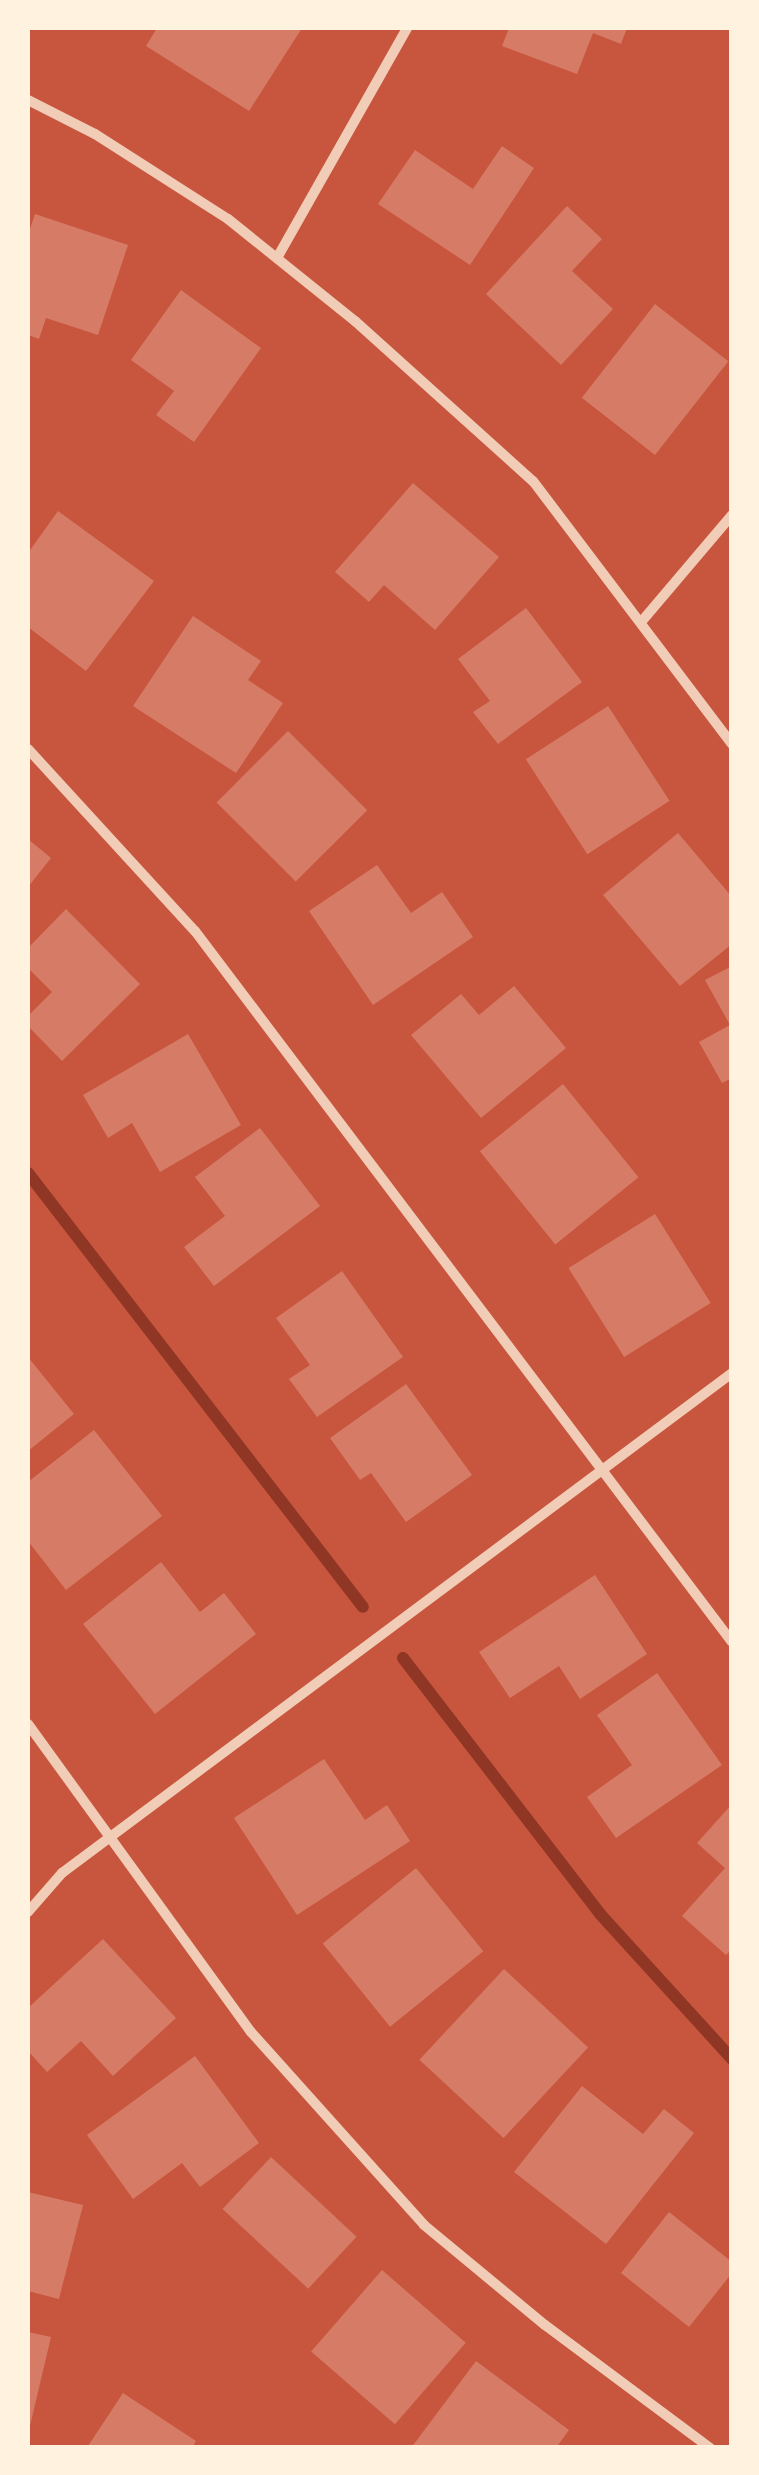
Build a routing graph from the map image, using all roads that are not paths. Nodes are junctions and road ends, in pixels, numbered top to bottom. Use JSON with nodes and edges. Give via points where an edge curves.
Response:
{"nodes":[{"id":1,"x":407,"y":28,"type":"edge"},
{"id":2,"x":28,"y":100,"type":"edge"},
{"id":3,"x":277,"y":258,"type":"junction"},
{"id":4,"x":732,"y":515,"type":"edge"},
{"id":5,"x":642,"y":621,"type":"junction"},
{"id":6,"x":732,"y":744,"type":"edge"},
{"id":7,"x":28,"y":749,"type":"edge"},
{"id":8,"x":732,"y":1373,"type":"edge"},
{"id":9,"x":602,"y":1469,"type":"junction"},
{"id":10,"x":732,"y":1642,"type":"edge"},
{"id":11,"x":28,"y":1724,"type":"edge"},
{"id":12,"x":110,"y":1837,"type":"junction"},
{"id":13,"x":28,"y":1912,"type":"edge"},
{"id":14,"x":710,"y":2448,"type":"edge"}],
"edges":[{"from":1,"to":3,"type":"street"},
{"from":2,"to":3,"type":"street","via":[[112,144]]},
{"from":3,"to":5,"type":"street","via":[[533,481]]},
{"from":4,"to":5,"type":"street"},
{"from":5,"to":6,"type":"street"},
{"from":7,"to":9,"type":"street","via":[[195,931]]},
{"from":8,"to":9,"type":"street"},
{"from":9,"to":10,"type":"street"},
{"from":9,"to":12,"type":"street"},
{"from":11,"to":12,"type":"street"},
{"from":12,"to":13,"type":"street","via":[[62,1873]]},
{"from":12,"to":14,"type":"street","via":[[251,2032],[424,2224],[544,2326]]}]}
